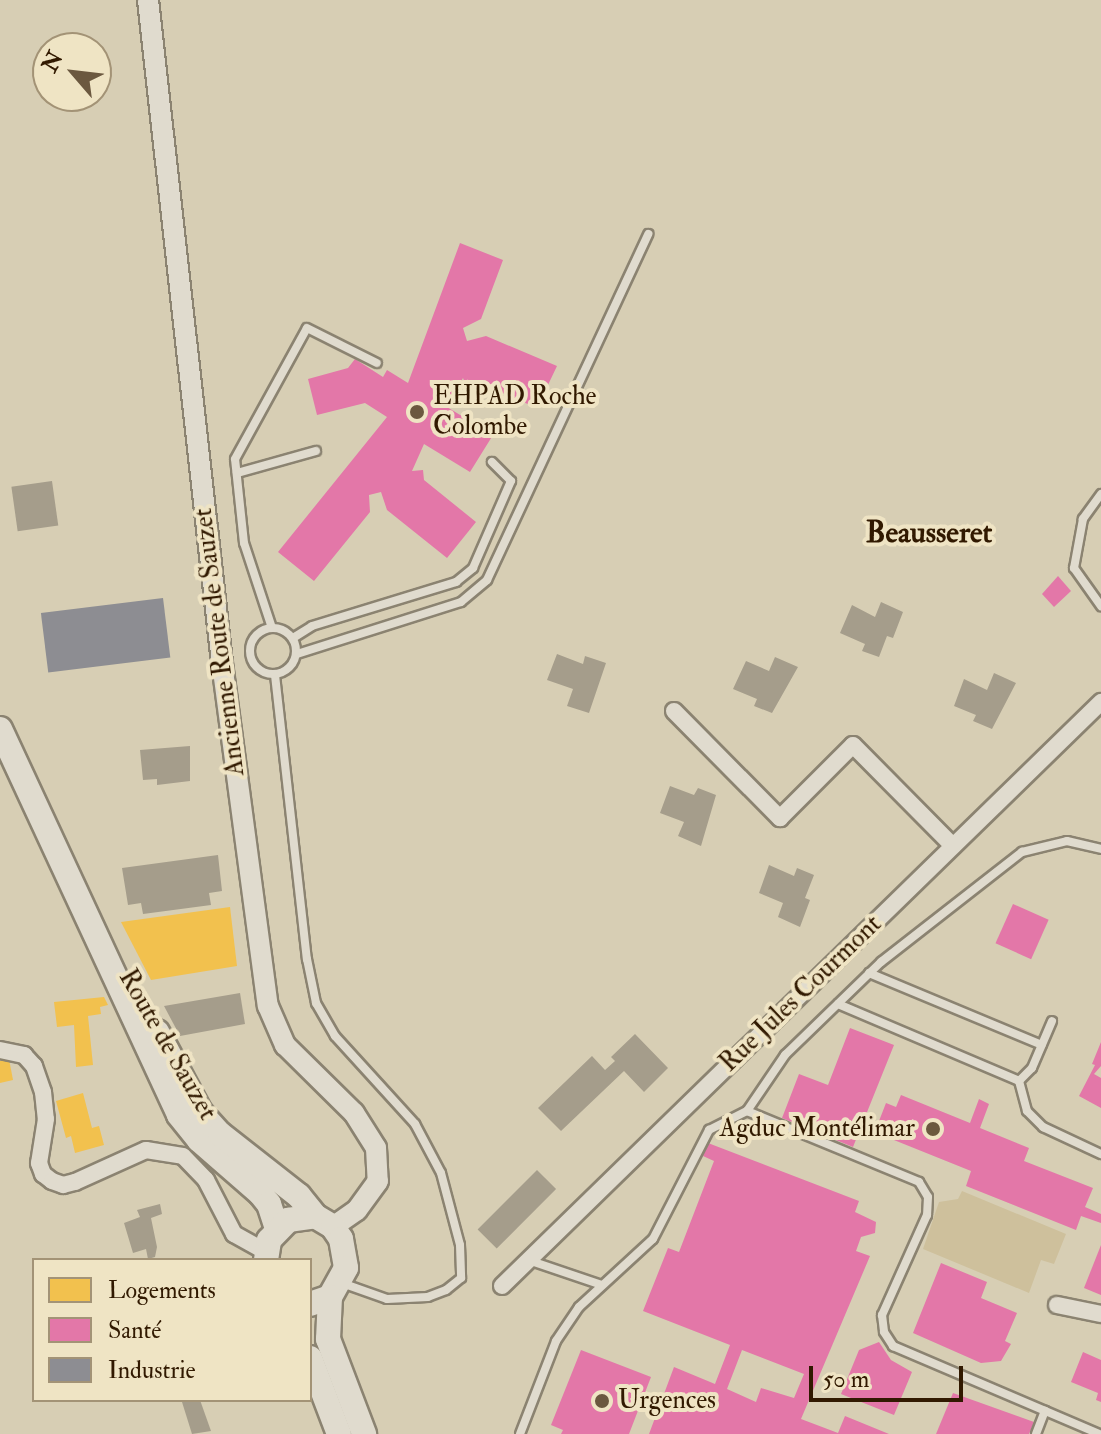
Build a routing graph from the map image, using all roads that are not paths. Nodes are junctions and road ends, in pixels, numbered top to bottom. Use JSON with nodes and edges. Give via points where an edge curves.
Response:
{"nodes":[{"id":1,"x":148,"y":0,"type":"edge"},
{"id":2,"x":648,"y":234,"type":"dead end"},
{"id":3,"x":377,"y":363,"type":"dead end"},
{"id":4,"x":316,"y":451,"type":"dead end"},
{"id":5,"x":492,"y":462,"type":"dead end"},
{"id":6,"x":237,"y":473,"type":"junction"},
{"id":7,"x":1101,"y":494,"type":"edge"},
{"id":8,"x":1101,"y":606,"type":"edge"},
{"id":9,"x":272,"y":628,"type":"junction"},
{"id":10,"x":293,"y":638,"type":"junction"},
{"id":11,"x":297,"y":654,"type":"junction"},
{"id":12,"x":275,"y":675,"type":"junction"},
{"id":13,"x":1101,"y":702,"type":"edge"},
{"id":14,"x":674,"y":711,"type":"dead end"},
{"id":15,"x":0,"y":729,"type":"edge"},
{"id":16,"x":56,"y":843,"type":"junction"},
{"id":17,"x":953,"y":846,"type":"junction"},
{"id":18,"x":1101,"y":849,"type":"edge"},
{"id":19,"x":869,"y":973,"type":"junction"},
{"id":20,"x":838,"y":1004,"type":"junction"},
{"id":21,"x":1052,"y":1021,"type":"dead end"},
{"id":22,"x":1042,"y":1045,"type":"junction"},
{"id":23,"x":0,"y":1050,"type":"edge"},
{"id":24,"x":1019,"y":1081,"type":"junction"},
{"id":25,"x":747,"y":1111,"type":"junction"},
{"id":26,"x":1101,"y":1154,"type":"edge"},
{"id":27,"x":324,"y":1221,"type":"junction"},
{"id":28,"x":277,"y":1229,"type":"junction"},
{"id":29,"x":266,"y":1256,"type":"edge"},
{"id":30,"x":528,"y":1260,"type":"junction"},
{"id":31,"x":602,"y":1285,"type":"junction"},
{"id":32,"x":502,"y":1286,"type":"dead end"},
{"id":33,"x":327,"y":1295,"type":"edge"},
{"id":34,"x":1057,"y":1305,"type":"dead end"},
{"id":35,"x":1101,"y":1314,"type":"edge"},
{"id":36,"x":312,"y":1363,"type":"edge"},
{"id":37,"x":1045,"y":1411,"type":"junction"},
{"id":38,"x":339,"y":1434,"type":"edge"},
{"id":39,"x":364,"y":1434,"type":"edge"},
{"id":40,"x":520,"y":1434,"type":"edge"},
{"id":41,"x":1036,"y":1434,"type":"edge"},
{"id":42,"x":1099,"y":1434,"type":"edge"}],
"edges":[{"from":1,"to":27,"type":"street","name":"Ancienne Route de Sauzet","via":[[222,663],[268,1006],[285,1045],[354,1113],[376,1148],[378,1181],[357,1210]]},
{"from":2,"to":11,"type":"lane","via":[[487,580],[461,602]]},
{"from":3,"to":6,"type":"lane","via":[[307,328],[235,459]]},
{"from":4,"to":6,"type":"lane"},
{"from":5,"to":10,"type":"lane","via":[[511,481],[473,568],[456,582],[312,626]]},
{"from":6,"to":9,"type":"lane","via":[[244,543]]},
{"from":7,"to":8,"type":"lane","via":[[1083,519],[1074,568]]},
{"from":9,"to":10,"type":"lane"},
{"from":9,"to":12,"type":"lane","via":[[252,641],[250,657],[260,671]]},
{"from":10,"to":11,"type":"lane"},
{"from":11,"to":12,"type":"lane","via":[[290,668]]},
{"from":12,"to":33,"type":"lane","via":[[316,1003],[335,1036],[415,1124],[441,1173],[460,1245],[461,1278],[428,1297]]},
{"from":13,"to":17,"type":"street","name":"Rue Jules Courmont"},
{"from":14,"to":17,"type":"street","via":[[780,818],[853,745]]},
{"from":15,"to":16,"type":"main road","name":"Route de Sauzet"},
{"from":16,"to":27,"type":"main road","name":"Route de Sauzet","via":[[200,1112]]},
{"from":16,"to":28,"type":"main road","name":"Route de Sauzet","via":[[179,1115],[199,1140],[260,1193]]},
{"from":17,"to":30,"type":"street","name":"Rue Jules Courmont"},
{"from":18,"to":19,"type":"lane","via":[[1067,841],[1022,852]]},
{"from":19,"to":20,"type":"lane"},
{"from":19,"to":22,"type":"lane"},
{"from":20,"to":24,"type":"lane"},
{"from":20,"to":25,"type":"lane","via":[[785,1055]]},
{"from":21,"to":22,"type":"lane"},
{"from":22,"to":24,"type":"lane"},
{"from":23,"to":29,"type":"street","via":[[24,1055],[34,1066],[46,1119],[39,1163],[52,1181],[75,1182],[146,1150],[183,1156],[206,1180],[234,1234]]},
{"from":24,"to":26,"type":"lane","via":[[1027,1111],[1043,1127]]},
{"from":25,"to":31,"type":"lane","via":[[709,1130],[653,1239]]},
{"from":25,"to":37,"type":"lane","via":[[919,1182],[928,1197],[927,1215],[882,1315],[884,1332],[893,1346]]},
{"from":27,"to":28,"type":"main road","via":[[288,1220]]},
{"from":27,"to":33,"type":"main road","via":[[346,1253]]},
{"from":28,"to":29,"type":"main road"},
{"from":30,"to":31,"type":"lane"},
{"from":30,"to":32,"type":"street","name":"Rue Jules Courmont"},
{"from":31,"to":40,"type":"lane","via":[[556,1341]]},
{"from":33,"to":39,"type":"main road","via":[[328,1339]]},
{"from":34,"to":35,"type":"street"},
{"from":36,"to":38,"type":"main road"},
{"from":37,"to":41,"type":"lane"},
{"from":37,"to":42,"type":"lane"}]}
